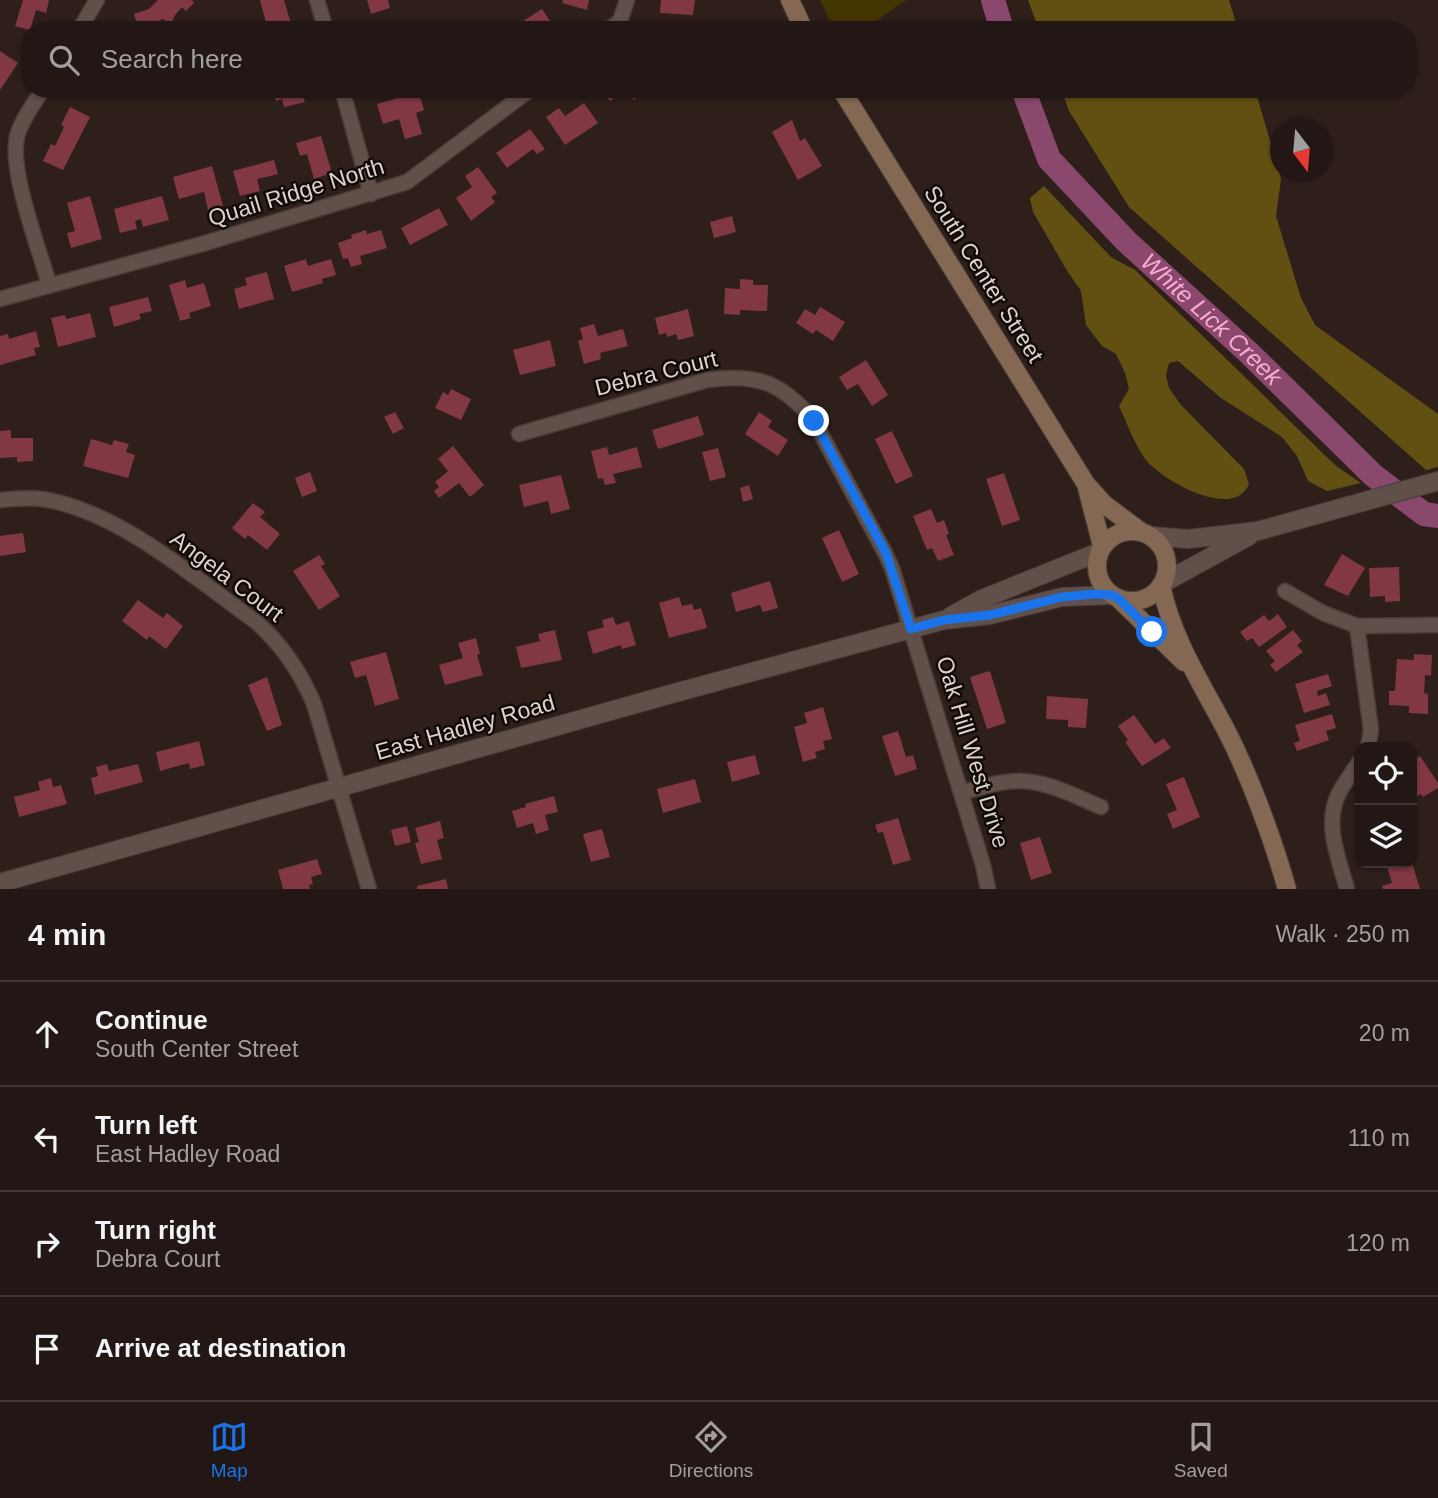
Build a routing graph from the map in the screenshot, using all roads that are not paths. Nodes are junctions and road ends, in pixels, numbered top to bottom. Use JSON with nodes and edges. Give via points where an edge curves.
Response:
{"nodes":[{"id":1,"x":97,"y":0,"type":"edge"},
{"id":2,"x":317,"y":0,"type":"edge"},
{"id":3,"x":627,"y":0,"type":"edge"},
{"id":4,"x":790,"y":0,"type":"edge"},
{"id":5,"x":84,"y":21,"type":"edge"},
{"id":6,"x":323,"y":21,"type":"edge"},
{"id":7,"x":619,"y":21,"type":"edge"},
{"id":8,"x":800,"y":21,"type":"edge"},
{"id":9,"x":38,"y":98,"type":"edge"},
{"id":10,"x":344,"y":98,"type":"edge"},
{"id":11,"x":519,"y":98,"type":"edge"},
{"id":12,"x":847,"y":98,"type":"edge"},
{"id":13,"x":371,"y":194,"type":"junction"},
{"id":14,"x":50,"y":284,"type":"junction"},
{"id":15,"x":2,"y":298,"type":"edge"},
{"id":16,"x":519,"y":434,"type":"dead end"},
{"id":17,"x":1438,"y":481,"type":"edge"},
{"id":18,"x":1086,"y":484,"type":"junction"},
{"id":19,"x":0,"y":500,"type":"edge"},
{"id":20,"x":1258,"y":531,"type":"junction"},
{"id":21,"x":1145,"y":533,"type":"junction"},
{"id":22,"x":1101,"y":549,"type":"junction"},
{"id":23,"x":1162,"y":584,"type":"junction"},
{"id":24,"x":1286,"y":591,"type":"dead end"},
{"id":25,"x":1115,"y":597,"type":"junction"},
{"id":26,"x":944,"y":620,"type":"junction"},
{"id":27,"x":1438,"y":625,"type":"edge"},
{"id":28,"x":1357,"y":626,"type":"junction"},
{"id":29,"x":911,"y":629,"type":"junction"},
{"id":30,"x":1191,"y":668,"type":"junction"},
{"id":31,"x":1369,"y":742,"type":"edge"},
{"id":32,"x":1354,"y":770,"type":"edge"},
{"id":33,"x":338,"y":788,"type":"junction"},
{"id":34,"x":961,"y":793,"type":"junction"},
{"id":35,"x":1101,"y":807,"type":"dead end"},
{"id":36,"x":0,"y":883,"type":"edge"},
{"id":37,"x":369,"y":889,"type":"edge"},
{"id":38,"x":988,"y":889,"type":"edge"},
{"id":39,"x":1287,"y":889,"type":"edge"},
{"id":40,"x":1347,"y":889,"type":"edge"}],
"edges":[{"from":1,"to":5,"type":"street"},
{"from":2,"to":6,"type":"street"},
{"from":3,"to":7,"type":"street"},
{"from":4,"to":8,"type":"main road"},
{"from":9,"to":14,"type":"street","via":[[20,127],[15,156]]},
{"from":10,"to":13,"type":"street"},
{"from":11,"to":13,"type":"street","name":"Quail Ridge North","via":[[407,182]]},
{"from":12,"to":18,"type":"main road","name":"South Center Street"},
{"from":13,"to":14,"type":"street","name":"Quail Ridge North"},
{"from":14,"to":15,"type":"street","name":"Quail Ridge North"},
{"from":16,"to":29,"type":"street","name":"Debra Court","via":[[707,380],[733,376],[773,384],[814,421],[886,553]]},
{"from":17,"to":20,"type":"street"},
{"from":18,"to":21,"type":"main road","name":"South Center Street"},
{"from":18,"to":22,"type":"main road","name":"South Center Street"},
{"from":19,"to":33,"type":"street","name":"Angela Court","via":[[52,501],[123,528],[255,621],[289,657],[304,682]]},
{"from":20,"to":21,"type":"street","via":[[1188,540]]},
{"from":20,"to":23,"type":"street"},
{"from":21,"to":22,"type":"main road","via":[[1119,533]]},
{"from":21,"to":23,"type":"main road","via":[[1161,546],[1167,561]]},
{"from":22,"to":25,"type":"main road","via":[[1098,576]]},
{"from":22,"to":26,"type":"street","name":"East Hadley Road"},
{"from":23,"to":25,"type":"main road","via":[[1142,599]]},
{"from":23,"to":30,"type":"main road","via":[[1169,621]]},
{"from":24,"to":28,"type":"street"},
{"from":25,"to":26,"type":"street","name":"East Hadley Road","via":[[1062,597],[990,615]]},
{"from":25,"to":30,"type":"main road"},
{"from":26,"to":29,"type":"street","name":"East Hadley Road"},
{"from":27,"to":28,"type":"street"},
{"from":28,"to":31,"type":"street"},
{"from":29,"to":33,"type":"street","name":"East Hadley Road"},
{"from":29,"to":34,"type":"street","name":"Oak Hill West Drive"},
{"from":30,"to":39,"type":"main road","via":[[1231,742]]},
{"from":32,"to":40,"type":"street","via":[[1333,812]]},
{"from":33,"to":36,"type":"street","name":"East Hadley Road"},
{"from":33,"to":37,"type":"street","name":"Angela Court"},
{"from":34,"to":35,"type":"street","via":[[1019,780],[1044,784]]},
{"from":34,"to":38,"type":"street","name":"Oak Hill West Drive"}]}
